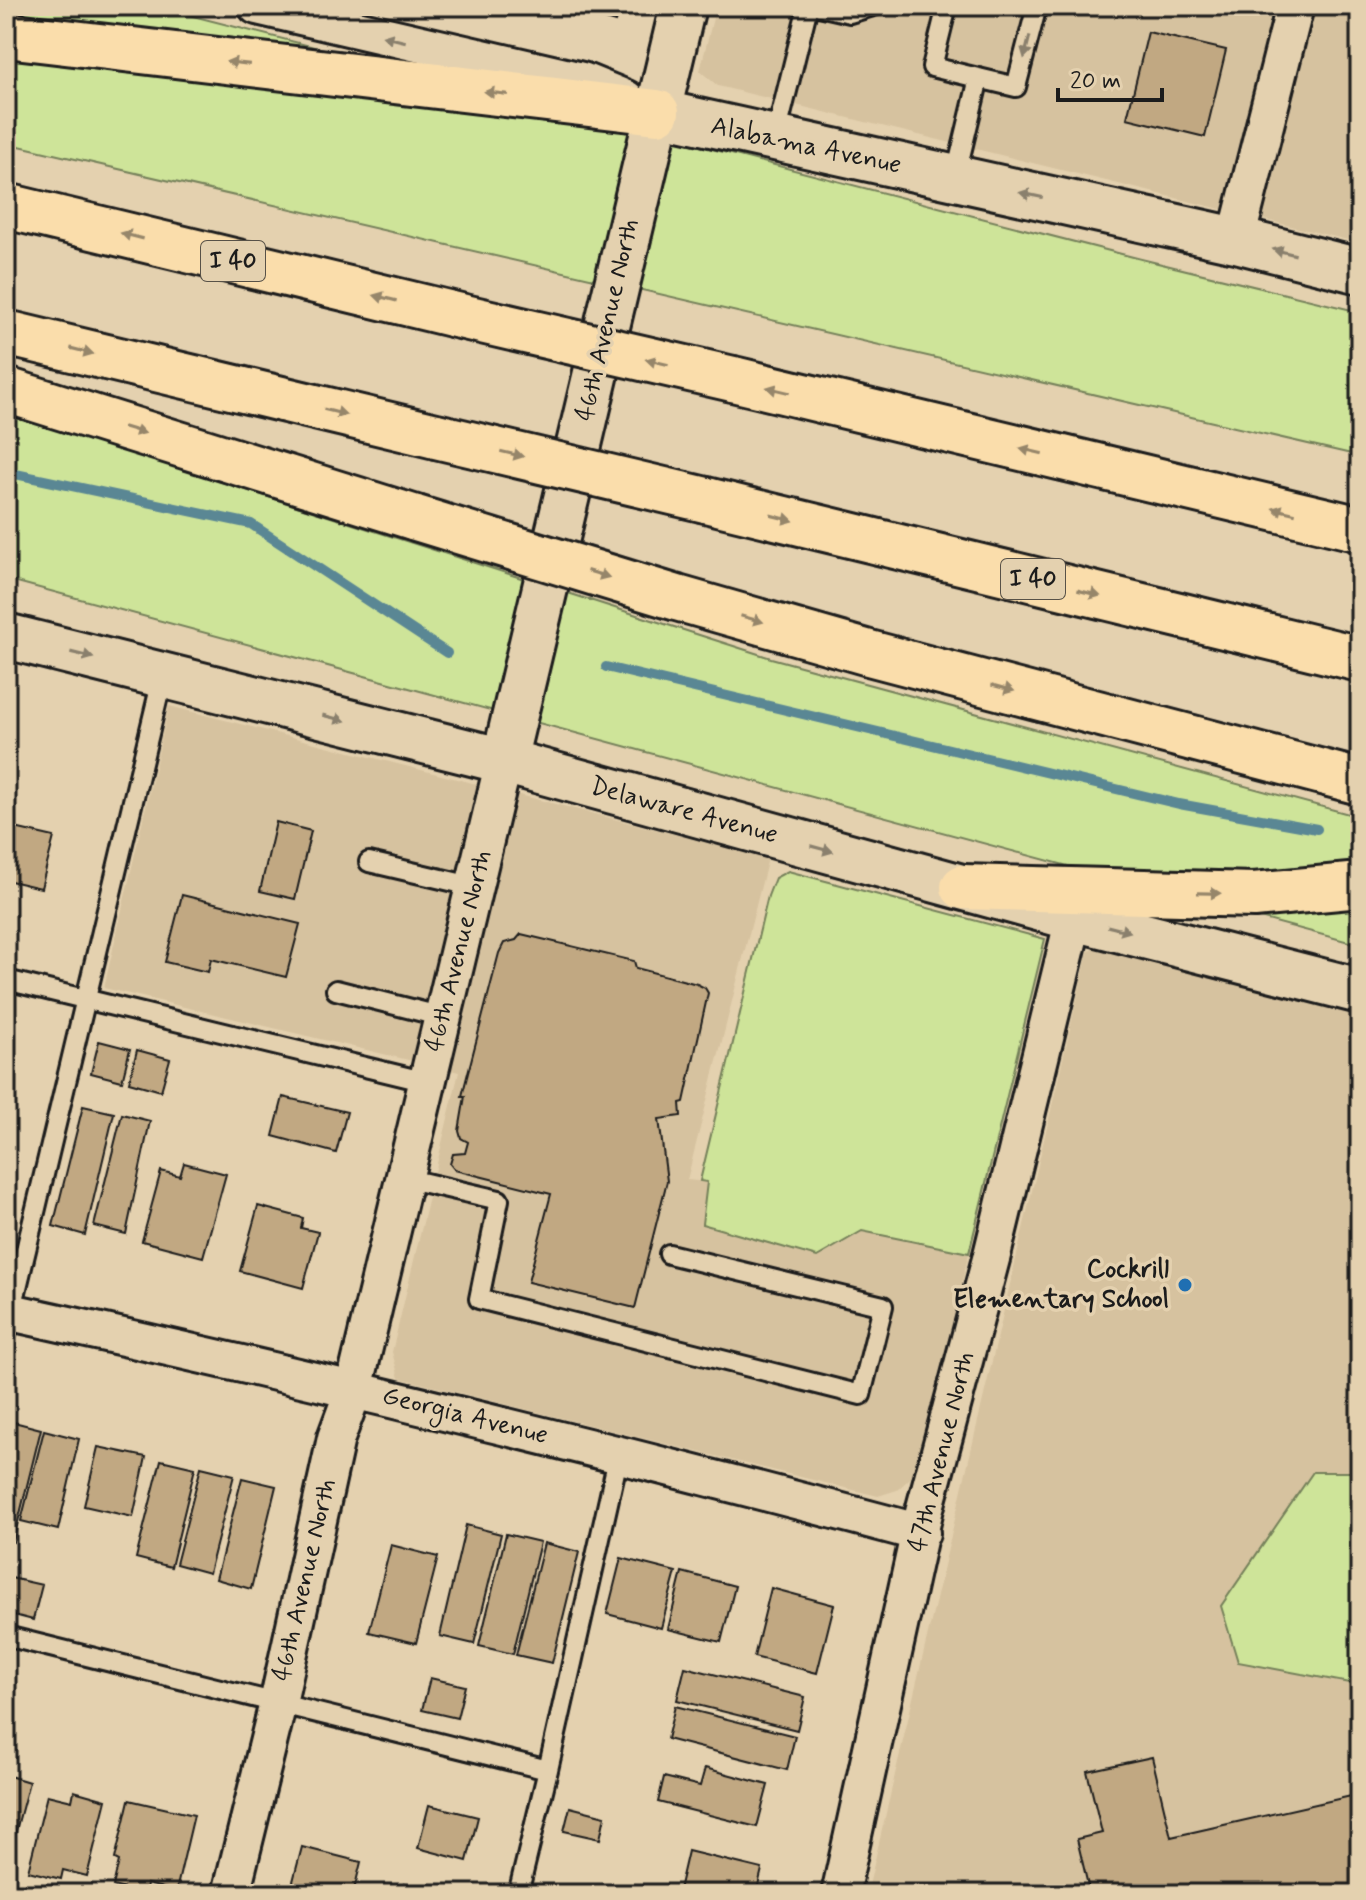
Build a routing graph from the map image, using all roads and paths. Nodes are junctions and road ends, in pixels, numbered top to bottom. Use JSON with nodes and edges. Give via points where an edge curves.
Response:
{"nodes":[{"id":1,"x":257,"y":6,"type":"edge"},
{"id":2,"x":683,"y":6,"type":"edge"},
{"id":3,"x":808,"y":6,"type":"edge"},
{"id":4,"x":819,"y":6,"type":"edge"},
{"id":5,"x":873,"y":6,"type":"edge"},
{"id":6,"x":947,"y":6,"type":"edge"},
{"id":7,"x":1037,"y":6,"type":"edge"},
{"id":8,"x":1295,"y":6,"type":"edge"},
{"id":9,"x":320,"y":14,"type":"edge"},
{"id":10,"x":6,"y":35,"type":"edge"},
{"id":11,"x":979,"y":78,"type":"junction"},
{"id":12,"x":657,"y":112,"type":"junction"},
{"id":13,"x":775,"y":139,"type":"junction"},
{"id":14,"x":955,"y":178,"type":"junction"},
{"id":15,"x":6,"y":206,"type":"edge"},
{"id":16,"x":1236,"y":240,"type":"junction"},
{"id":17,"x":1360,"y":271,"type":"edge"},
{"id":18,"x":6,"y":333,"type":"edge"},
{"id":19,"x":6,"y":390,"type":"edge"},
{"id":20,"x":1360,"y":529,"type":"edge"},
{"id":21,"x":6,"y":636,"type":"edge"},
{"id":22,"x":1360,"y":659,"type":"edge"},
{"id":23,"x":163,"y":675,"type":"junction"},
{"id":24,"x":504,"y":761,"type":"junction"},
{"id":25,"x":1360,"y":782,"type":"edge"},
{"id":26,"x":369,"y":862,"type":"dead end"},
{"id":27,"x":1360,"y":885,"type":"edge"},
{"id":28,"x":476,"y":887,"type":"junction"},
{"id":29,"x":963,"y":887,"type":"junction"},
{"id":30,"x":1074,"y":918,"type":"junction"},
{"id":31,"x":6,"y":980,"type":"edge"},
{"id":32,"x":336,"y":990,"type":"dead end"},
{"id":33,"x":1360,"y":991,"type":"edge"},
{"id":34,"x":87,"y":1000,"type":"junction"},
{"id":35,"x":443,"y":1017,"type":"junction"},
{"id":36,"x":427,"y":1082,"type":"junction"},
{"id":37,"x":404,"y":1178,"type":"junction"},
{"id":38,"x":669,"y":1254,"type":"dead end"},
{"id":39,"x":8,"y":1319,"type":"edge"},
{"id":40,"x":354,"y":1389,"type":"junction"},
{"id":41,"x":619,"y":1454,"type":"junction"},
{"id":42,"x":921,"y":1533,"type":"junction"},
{"id":43,"x":6,"y":1636,"type":"edge"},
{"id":44,"x":278,"y":1703,"type":"junction"},
{"id":45,"x":548,"y":1770,"type":"junction"},
{"id":46,"x":231,"y":1894,"type":"edge"},
{"id":47,"x":518,"y":1894,"type":"edge"},
{"id":48,"x":840,"y":1894,"type":"edge"}],
"edges":[{"from":1,"to":9,"type":"street","name":"Alabama Avenue"},
{"from":2,"to":12,"type":"main road","name":"46th Avenue North"},
{"from":3,"to":13,"type":"lane"},
{"from":4,"to":5,"type":"lane","via":[[850,13]]},
{"from":6,"to":11,"type":"lane","via":[[932,67]]},
{"from":7,"to":11,"type":"lane","one_way":true,"via":[[1016,87]]},
{"from":8,"to":16,"type":"street"},
{"from":12,"to":9,"type":"street","name":"Alabama Avenue","one_way":true,"via":[[582,81]]},
{"from":12,"to":10,"type":"highway","one_way":true},
{"from":11,"to":14,"type":"lane"},
{"from":12,"to":13,"type":"main road","name":"Alabama Avenue"},
{"from":12,"to":24,"type":"main road","name":"46th Avenue North"},
{"from":13,"to":14,"type":"main road","name":"Alabama Avenue"},
{"from":16,"to":14,"type":"main road","name":"Alabama Avenue","one_way":true},
{"from":20,"to":15,"type":"highway","number":"I 40","one_way":true,"bridge":true},
{"from":17,"to":16,"type":"main road","name":"Alabama Avenue","one_way":true},
{"from":18,"to":22,"type":"highway","number":"I 40","one_way":true,"bridge":true},
{"from":19,"to":25,"type":"highway","one_way":true,"bridge":true,"via":[[677,598]]},
{"from":21,"to":23,"type":"main road","name":"Delaware Avenue","one_way":true},
{"from":23,"to":24,"type":"main road","name":"Delaware Avenue","one_way":true},
{"from":23,"to":34,"type":"lane"},
{"from":24,"to":28,"type":"street","name":"46th Avenue North"},
{"from":24,"to":29,"type":"main road","name":"Delaware Avenue","one_way":true},
{"from":26,"to":28,"type":"lane"},
{"from":29,"to":27,"type":"highway","one_way":true,"via":[[1254,895]]},
{"from":28,"to":35,"type":"street","name":"46th Avenue North"},
{"from":29,"to":30,"type":"main road","name":"Delaware Avenue"},
{"from":30,"to":33,"type":"main road","name":"Delaware Avenue","one_way":true},
{"from":30,"to":42,"type":"street","name":"47th Avenue North"},
{"from":31,"to":34,"type":"lane"},
{"from":32,"to":35,"type":"lane"},
{"from":34,"to":36,"type":"lane"},
{"from":34,"to":39,"type":"lane"},
{"from":35,"to":36,"type":"street","name":"46th Avenue North"},
{"from":36,"to":37,"type":"street","name":"46th Avenue North"},
{"from":37,"to":38,"type":"lane","via":[[499,1200],[479,1299],[861,1395],[883,1306]]},
{"from":37,"to":40,"type":"street","name":"46th Avenue North"},
{"from":39,"to":40,"type":"street","name":"Georgia Avenue"},
{"from":40,"to":41,"type":"street","name":"Georgia Avenue"},
{"from":40,"to":44,"type":"street","name":"46th Avenue North","via":[[336,1438]]},
{"from":41,"to":42,"type":"street","name":"Georgia Avenue"},
{"from":41,"to":45,"type":"lane"},
{"from":42,"to":48,"type":"street","name":"47th Avenue North"},
{"from":43,"to":44,"type":"lane"},
{"from":44,"to":45,"type":"lane"},
{"from":44,"to":46,"type":"street","name":"46th Avenue North"},
{"from":45,"to":47,"type":"lane"}]}
